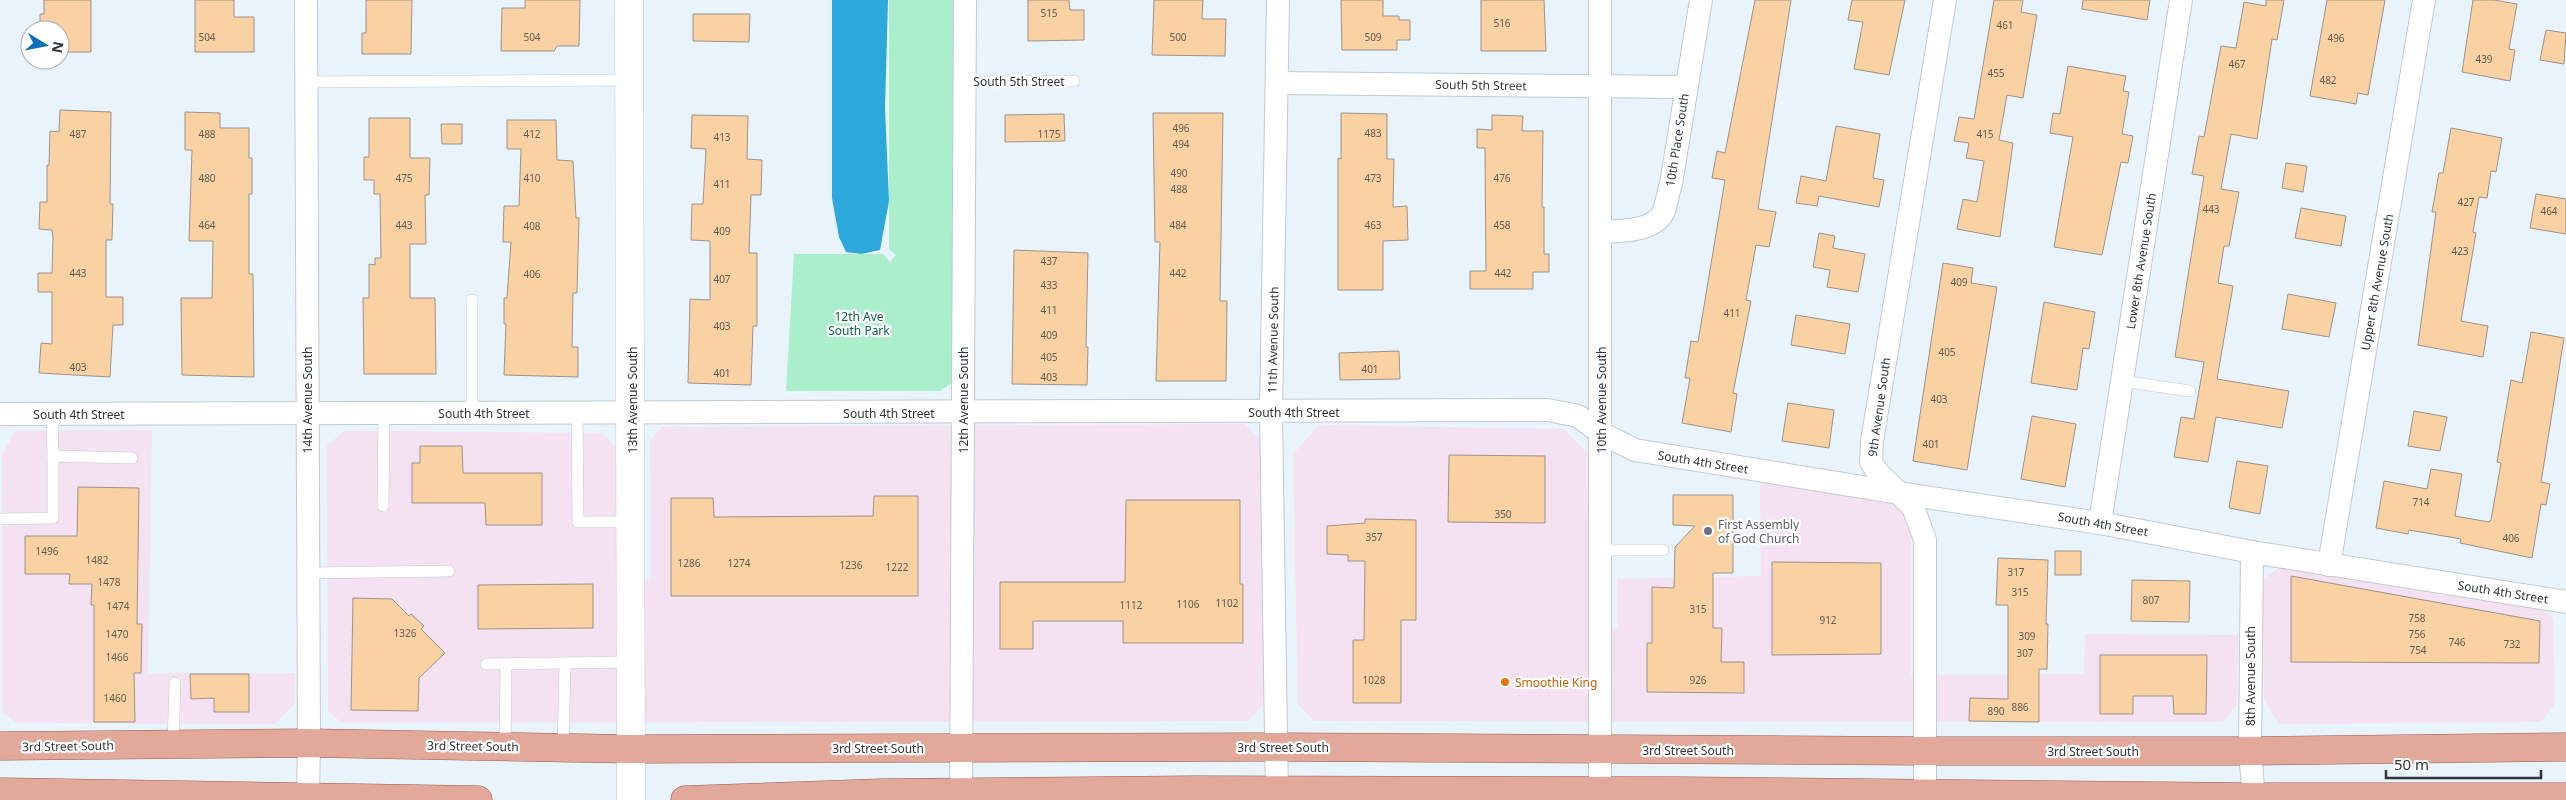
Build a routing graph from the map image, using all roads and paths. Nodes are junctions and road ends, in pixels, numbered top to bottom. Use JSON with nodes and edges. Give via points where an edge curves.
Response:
{"nodes":[{"id":1,"x":306,"y":0,"type":"edge"},
{"id":2,"x":629,"y":0,"type":"edge"},
{"id":3,"x":965,"y":0,"type":"edge"},
{"id":4,"x":1278,"y":0,"type":"edge"},
{"id":5,"x":1600,"y":0,"type":"edge"},
{"id":6,"x":1701,"y":0,"type":"edge"},
{"id":7,"x":1945,"y":0,"type":"edge"},
{"id":8,"x":2181,"y":0,"type":"edge"},
{"id":9,"x":2424,"y":0,"type":"edge"},
{"id":10,"x":630,"y":80,"type":"junction"},
{"id":11,"x":1074,"y":81,"type":"dead end"},
{"id":12,"x":307,"y":82,"type":"junction"},
{"id":13,"x":964,"y":82,"type":"junction"},
{"id":14,"x":1277,"y":83,"type":"junction"},
{"id":15,"x":1600,"y":86,"type":"junction"},
{"id":16,"x":1685,"y":87,"type":"junction"},
{"id":17,"x":1600,"y":232,"type":"junction"},
{"id":18,"x":472,"y":300,"type":"dead end"},
{"id":19,"x":2122,"y":381,"type":"junction"},
{"id":20,"x":2190,"y":391,"type":"dead end"},
{"id":21,"x":632,"y":412,"type":"junction"},
{"id":22,"x":1271,"y":412,"type":"junction"},
{"id":23,"x":472,"y":413,"type":"junction"},
{"id":24,"x":577,"y":413,"type":"junction"},
{"id":25,"x":963,"y":413,"type":"junction"},
{"id":26,"x":0,"y":414,"type":"edge"},
{"id":27,"x":52,"y":414,"type":"junction"},
{"id":28,"x":307,"y":414,"type":"junction"},
{"id":29,"x":384,"y":414,"type":"junction"},
{"id":30,"x":1601,"y":433,"type":"junction"},
{"id":31,"x":53,"y":456,"type":"junction"},
{"id":32,"x":132,"y":458,"type":"dead end"},
{"id":33,"x":1898,"y":493,"type":"junction"},
{"id":34,"x":383,"y":506,"type":"dead end"},
{"id":35,"x":0,"y":519,"type":"edge"},
{"id":36,"x":632,"y":522,"type":"junction"},
{"id":37,"x":2100,"y":523,"type":"junction"},
{"id":38,"x":1601,"y":550,"type":"junction"},
{"id":39,"x":1663,"y":550,"type":"dead end"},
{"id":40,"x":2252,"y":552,"type":"junction"},
{"id":41,"x":2329,"y":564,"type":"junction"},
{"id":42,"x":449,"y":571,"type":"dead end"},
{"id":43,"x":308,"y":573,"type":"junction"},
{"id":44,"x":2566,"y":602,"type":"edge"},
{"id":45,"x":632,"y":662,"type":"junction"},
{"id":46,"x":566,"y":663,"type":"junction"},
{"id":47,"x":486,"y":664,"type":"dead end"},
{"id":48,"x":506,"y":664,"type":"junction"},
{"id":49,"x":175,"y":683,"type":"dead end"},
{"id":50,"x":309,"y":743,"type":"junction"},
{"id":51,"x":174,"y":744,"type":"junction"},
{"id":52,"x":0,"y":746,"type":"edge"},
{"id":53,"x":505,"y":747,"type":"junction"},
{"id":54,"x":1277,"y":747,"type":"junction"},
{"id":55,"x":2566,"y":747,"type":"edge"},
{"id":56,"x":563,"y":748,"type":"junction"},
{"id":57,"x":961,"y":748,"type":"junction"},
{"id":58,"x":631,"y":749,"type":"junction"},
{"id":59,"x":1600,"y":750,"type":"junction"},
{"id":60,"x":1924,"y":751,"type":"junction"},
{"id":61,"x":2250,"y":751,"type":"junction"},
{"id":62,"x":0,"y":792,"type":"edge"},
{"id":63,"x":1600,"y":795,"type":"edge"},
{"id":64,"x":961,"y":796,"type":"edge"},
{"id":65,"x":1117,"y":796,"type":"edge"},
{"id":66,"x":1277,"y":796,"type":"edge"},
{"id":67,"x":1444,"y":796,"type":"edge"},
{"id":68,"x":1770,"y":796,"type":"edge"},
{"id":69,"x":1925,"y":796,"type":"edge"},
{"id":70,"x":115,"y":797,"type":"edge"},
{"id":71,"x":2566,"y":797,"type":"edge"},
{"id":72,"x":146,"y":798,"type":"edge"},
{"id":73,"x":2254,"y":798,"type":"edge"},
{"id":74,"x":2414,"y":798,"type":"edge"},
{"id":75,"x":308,"y":799,"type":"edge"},
{"id":76,"x":478,"y":800,"type":"edge"},
{"id":77,"x":631,"y":800,"type":"edge"},
{"id":78,"x":685,"y":800,"type":"edge"}],
"edges":[{"from":1,"to":12,"type":"street","name":"14th Avenue South"},
{"from":2,"to":10,"type":"street","name":"13th Avenue South"},
{"from":3,"to":13,"type":"street","name":"12th Avenue South"},
{"from":4,"to":14,"type":"street","name":"11th Avenue South"},
{"from":5,"to":15,"type":"street","name":"10th Avenue South"},
{"from":6,"to":16,"type":"street","name":"10th Place South"},
{"from":7,"to":33,"type":"street","name":"9th Avenue South","via":[[1872,441],[1871,462]]},
{"from":8,"to":19,"type":"street","name":"Lower 8th Avenue South"},
{"from":9,"to":41,"type":"street","name":"Upper 8th Avenue South"},
{"from":10,"to":12,"type":"lane"},
{"from":10,"to":21,"type":"street","name":"13th Avenue South"},
{"from":11,"to":13,"type":"lane","name":"South 5th Street"},
{"from":12,"to":28,"type":"street","name":"14th Avenue South"},
{"from":13,"to":25,"type":"street","name":"12th Avenue South"},
{"from":14,"to":15,"type":"street","name":"South 5th Street"},
{"from":14,"to":22,"type":"street","name":"11th Avenue South"},
{"from":15,"to":16,"type":"street","name":"South 5th Street"},
{"from":15,"to":17,"type":"street","name":"10th Avenue South"},
{"from":16,"to":17,"type":"street","name":"10th Place South","via":[[1664,211],[1655,223],[1629,230]]},
{"from":17,"to":30,"type":"street","name":"10th Avenue South"},
{"from":18,"to":23,"type":"lane"},
{"from":19,"to":20,"type":"lane"},
{"from":19,"to":37,"type":"street","name":"Lower 8th Avenue South"},
{"from":21,"to":24,"type":"street","name":"South 4th Street"},
{"from":21,"to":25,"type":"street","name":"South 4th Street"},
{"from":21,"to":36,"type":"street","name":"13th Avenue South"},
{"from":22,"to":25,"type":"street","name":"South 4th Street"},
{"from":22,"to":30,"type":"street","name":"South 4th Street","via":[[1548,410],[1578,416]]},
{"from":22,"to":54,"type":"street","name":"11th Avenue South"},
{"from":23,"to":24,"type":"street","name":"South 4th Street"},
{"from":23,"to":29,"type":"street","name":"South 4th Street"},
{"from":24,"to":36,"type":"lane","via":[[578,522]]},
{"from":25,"to":57,"type":"street","name":"12th Avenue South"},
{"from":26,"to":27,"type":"street","name":"South 4th Street"},
{"from":27,"to":28,"type":"street","name":"South 4th Street"},
{"from":27,"to":31,"type":"lane"},
{"from":28,"to":29,"type":"street","name":"South 4th Street"},
{"from":28,"to":43,"type":"street","name":"14th Avenue South"},
{"from":29,"to":34,"type":"lane"},
{"from":30,"to":33,"type":"street","name":"South 4th Street","via":[[1635,450]]},
{"from":30,"to":38,"type":"street","name":"10th Avenue South"},
{"from":31,"to":32,"type":"lane"},
{"from":31,"to":35,"type":"lane","via":[[53,518]]},
{"from":33,"to":37,"type":"street","name":"South 4th Street"},
{"from":33,"to":60,"type":"street","name":"9th Avenue South","via":[[1914,507],[1925,540]]},
{"from":36,"to":45,"type":"street","name":"13th Avenue South"},
{"from":37,"to":40,"type":"street","name":"South 4th Street"},
{"from":38,"to":39,"type":"lane"},
{"from":38,"to":59,"type":"street","name":"10th Avenue South"},
{"from":40,"to":41,"type":"street","name":"South 4th Street"},
{"from":40,"to":61,"type":"street","name":"8th Avenue South"},
{"from":41,"to":44,"type":"street","name":"South 4th Street"},
{"from":42,"to":43,"type":"lane"},
{"from":43,"to":50,"type":"street","name":"14th Avenue South"},
{"from":45,"to":46,"type":"lane"},
{"from":45,"to":58,"type":"street","name":"13th Avenue South"},
{"from":46,"to":48,"type":"lane"},
{"from":46,"to":56,"type":"lane"},
{"from":47,"to":48,"type":"lane"},
{"from":48,"to":53,"type":"lane"},
{"from":49,"to":51,"type":"lane"},
{"from":50,"to":51,"type":"main road","name":"3rd Street South"},
{"from":50,"to":53,"type":"main road","name":"3rd Street South"},
{"from":50,"to":75,"type":"street","name":"14th Avenue South"},
{"from":51,"to":52,"type":"main road","name":"3rd Street South"},
{"from":53,"to":56,"type":"main road","name":"3rd Street South"},
{"from":54,"to":57,"type":"main road","name":"3rd Street South"},
{"from":54,"to":59,"type":"main road","name":"3rd Street South"},
{"from":54,"to":66,"type":"street","name":"11th Avenue South"},
{"from":55,"to":61,"type":"main road","name":"3rd Street South"},
{"from":56,"to":58,"type":"main road","name":"3rd Street South"},
{"from":57,"to":58,"type":"main road","name":"3rd Street South"},
{"from":57,"to":64,"type":"street","name":"12th Avenue South"},
{"from":58,"to":77,"type":"street","name":"13th Avenue South"},
{"from":59,"to":60,"type":"main road","name":"3rd Street South"},
{"from":59,"to":63,"type":"street","name":"10th Avenue South"},
{"from":60,"to":61,"type":"main road","name":"3rd Street South"},
{"from":60,"to":69,"type":"street","name":"9th Avenue South"},
{"from":61,"to":73,"type":"street","name":"8th Avenue South"},
{"from":62,"to":70,"type":"main road"},
{"from":63,"to":67,"type":"main road"},
{"from":63,"to":68,"type":"main road"},
{"from":64,"to":65,"type":"main road"},
{"from":64,"to":78,"type":"main road"},
{"from":65,"to":66,"type":"main road"},
{"from":66,"to":67,"type":"main road"},
{"from":68,"to":69,"type":"main road"},
{"from":69,"to":73,"type":"main road"},
{"from":70,"to":72,"type":"main road"},
{"from":71,"to":74,"type":"main road"},
{"from":72,"to":75,"type":"main road"},
{"from":73,"to":74,"type":"main road"},
{"from":75,"to":76,"type":"main road"}]}
